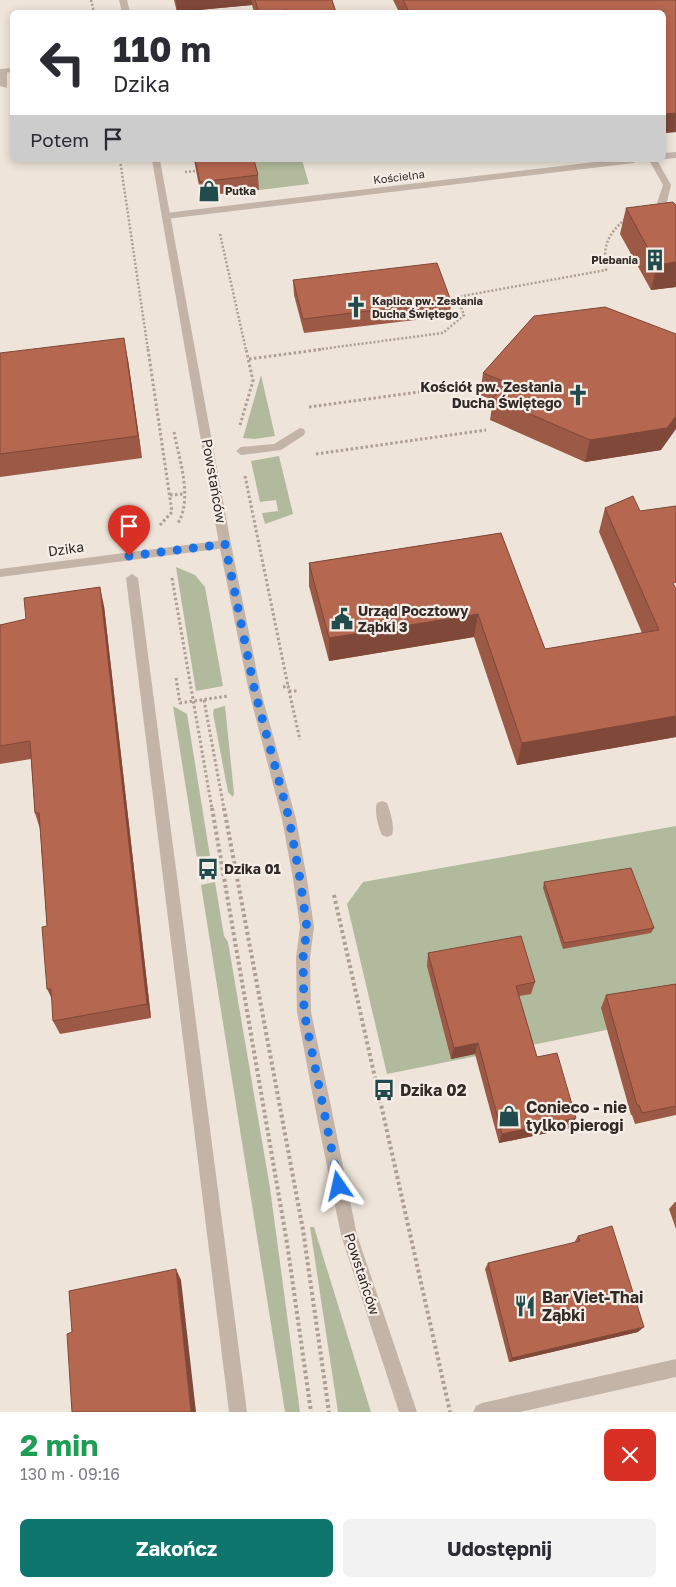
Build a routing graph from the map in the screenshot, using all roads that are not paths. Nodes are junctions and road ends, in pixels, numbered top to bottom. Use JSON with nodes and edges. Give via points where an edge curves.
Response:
{"nodes":[{"id":1,"x":2,"y":71,"type":"edge"},
{"id":2,"x":4,"y":86,"type":"dead end"},
{"id":3,"x":156,"y":162,"type":"edge"},
{"id":4,"x":617,"y":162,"type":"edge"},
{"id":5,"x":654,"y":162,"type":"edge"},
{"id":6,"x":166,"y":216,"type":"junction"},
{"id":7,"x":673,"y":227,"type":"edge"},
{"id":8,"x":300,"y":432,"type":"dead end"},
{"id":9,"x":241,"y":451,"type":"road end"},
{"id":10,"x":225,"y":544,"type":"junction"},
{"id":11,"x":0,"y":573,"type":"edge"},
{"id":12,"x":132,"y":578,"type":"dead end"},
{"id":13,"x":382,"y":807,"type":"dead end"},
{"id":14,"x":387,"y":831,"type":"dead end"},
{"id":15,"x":676,"y":1368,"type":"edge"},
{"id":16,"x":238,"y":1412,"type":"edge"},
{"id":17,"x":408,"y":1412,"type":"edge"},
{"id":18,"x":482,"y":1412,"type":"edge"}],
"edges":[{"from":1,"to":2,"type":"street"},
{"from":3,"to":6,"type":"street","name":"Powstańców"},
{"from":4,"to":6,"type":"street","name":"Kościelna"},
{"from":5,"to":7,"type":"street","via":[[667,185],[661,206]]},
{"from":6,"to":10,"type":"street","name":"Powstańców"},
{"from":8,"to":9,"type":"street","via":[[277,447]]},
{"from":10,"to":11,"type":"street","name":"Dzika"},
{"from":10,"to":17,"type":"street","name":"Powstańców","via":[[255,692],[289,818],[300,879],[307,928],[303,958],[304,1012],[349,1235]]},
{"from":12,"to":16,"type":"street"},
{"from":13,"to":14,"type":"street"},
{"from":15,"to":18,"type":"street"}]}
